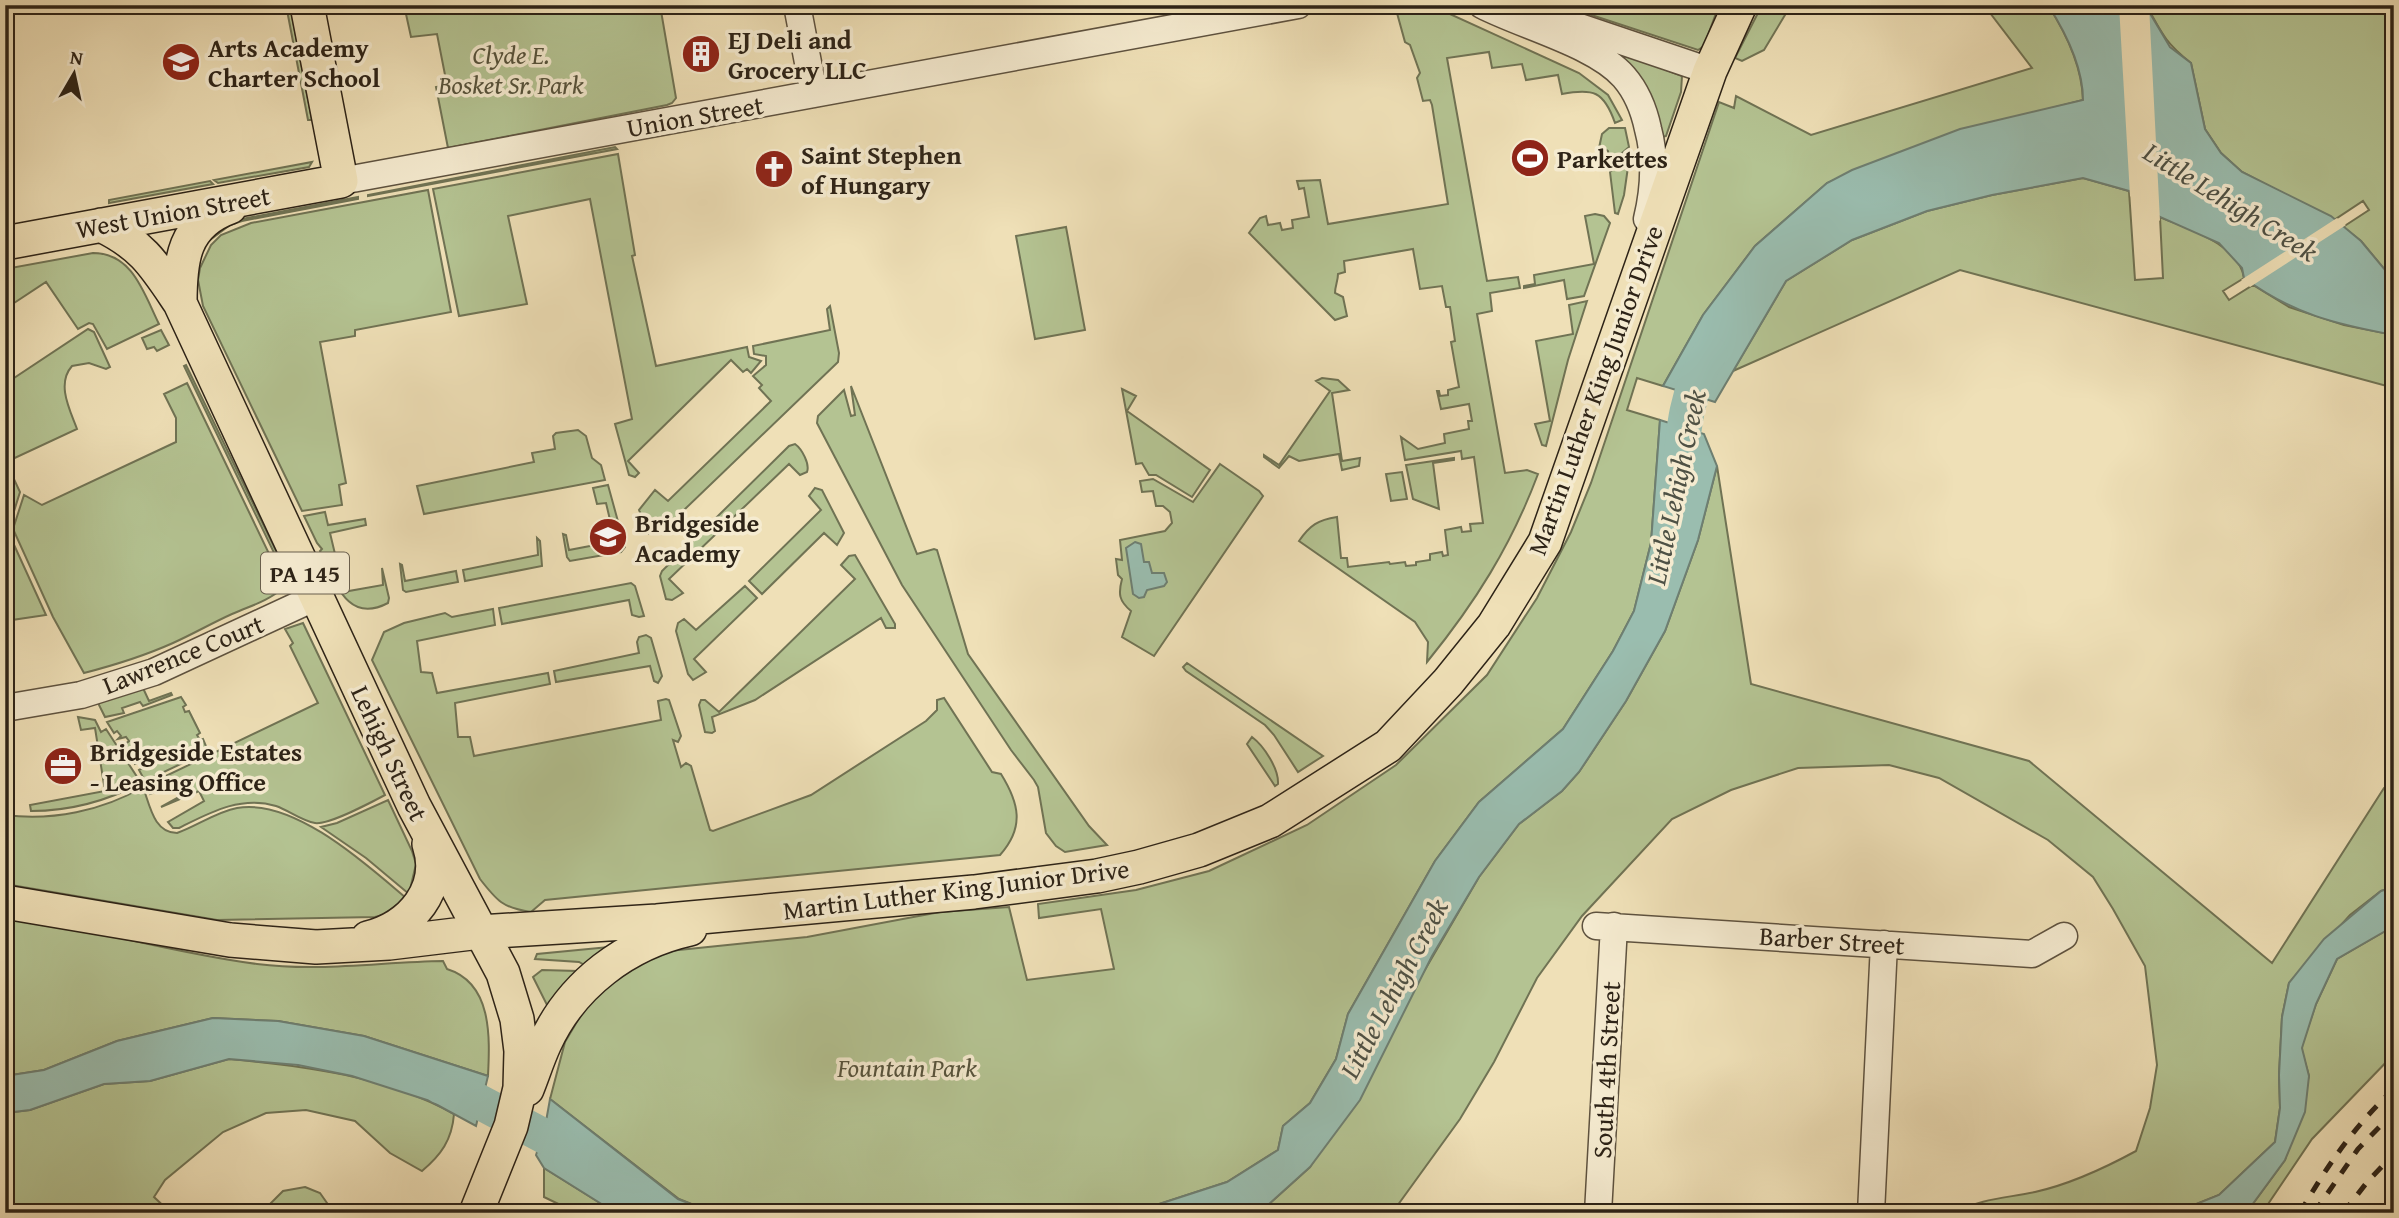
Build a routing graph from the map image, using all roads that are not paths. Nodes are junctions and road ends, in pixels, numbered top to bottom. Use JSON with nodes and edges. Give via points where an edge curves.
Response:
{"nodes":[{"id":1,"x":307,"y":5,"type":"edge"},
{"id":2,"x":797,"y":5,"type":"edge"},
{"id":3,"x":1297,"y":5,"type":"edge"},
{"id":4,"x":1482,"y":5,"type":"edge"},
{"id":5,"x":1516,"y":5,"type":"edge"},
{"id":6,"x":1740,"y":5,"type":"edge"},
{"id":7,"x":1710,"y":71,"type":"junction"},
{"id":8,"x":814,"y":94,"type":"junction"},
{"id":9,"x":341,"y":181,"type":"junction"},
{"id":10,"x":258,"y":197,"type":"junction"},
{"id":11,"x":101,"y":225,"type":"junction"},
{"id":12,"x":5,"y":243,"type":"edge"},
{"id":13,"x":180,"y":303,"type":"junction"},
{"id":14,"x":1623,"y":314,"type":"junction"},
{"id":15,"x":316,"y":597,"type":"junction"},
{"id":16,"x":5,"y":708,"type":"edge"},
{"id":17,"x":414,"y":806,"type":"junction"},
{"id":18,"x":5,"y":902,"type":"edge"},
{"id":19,"x":799,"y":909,"type":"junction"},
{"id":20,"x":1605,"y":926,"type":"joint"},
{"id":21,"x":480,"y":932,"type":"junction"},
{"id":22,"x":2064,"y":936,"type":"dead end"},
{"id":23,"x":1884,"y":944,"type":"junction"},
{"id":24,"x":316,"y":947,"type":"junction"},
{"id":25,"x":523,"y":1089,"type":"junction"},
{"id":26,"x":476,"y":1213,"type":"edge"},
{"id":27,"x":1598,"y":1213,"type":"edge"},
{"id":28,"x":1871,"y":1213,"type":"edge"}],
"edges":[{"from":1,"to":9,"type":"main road"},
{"from":2,"to":8,"type":"street"},
{"from":3,"to":8,"type":"street","name":"Union Street"},
{"from":4,"to":14,"type":"street","via":[[1601,59],[1624,76],[1643,106],[1654,171],[1650,208]]},
{"from":5,"to":7,"type":"street"},
{"from":6,"to":7,"type":"main road","name":"Martin Luther King Junior Drive"},
{"from":7,"to":14,"type":"main road","name":"Martin Luther King Junior Drive"},
{"from":8,"to":9,"type":"street","name":"Union Street"},
{"from":9,"to":10,"type":"main road","name":"West Union Street","number":"PA 145"},
{"from":10,"to":11,"type":"main road","name":"West Union Street"},
{"from":10,"to":13,"type":"main road","name":"Lehigh Street","number":"PA 145","via":[[222,210],[190,236],[180,267]]},
{"from":11,"to":12,"type":"main road","name":"West Union Street"},
{"from":11,"to":13,"type":"main road","name":"Lehigh Street","number":"PA 145","via":[[142,251]]},
{"from":13,"to":15,"type":"main road","name":"Lehigh Street","number":"PA 145"},
{"from":14,"to":19,"type":"main road","name":"Martin Luther King Junior Drive","via":[[1545,542],[1493,625],[1388,746],[1270,821],[1199,850],[1139,867],[1017,887]]},
{"from":15,"to":16,"type":"street","name":"Lawrence Court","via":[[154,671],[81,695]]},
{"from":15,"to":17,"type":"main road","name":"Lehigh Street","number":"PA 145"},
{"from":17,"to":21,"type":"main road","name":"Lehigh Street","number":"PA 145"},
{"from":17,"to":24,"type":"main road","via":[[434,862],[427,896],[388,932]]},
{"from":18,"to":24,"type":"main road","name":"Martin Luther King Junior Drive","via":[[230,940]]},
{"from":19,"to":21,"type":"main road","name":"Martin Luther King Junior Drive"},
{"from":19,"to":25,"type":"main road","via":[[675,933],[616,960],[574,996],[545,1041]]},
{"from":20,"to":23,"type":"street","name":"Barber Street"},
{"from":20,"to":27,"type":"street","name":"South 4th Street"},
{"from":21,"to":24,"type":"main road","name":"Martin Luther King Junior Drive"},
{"from":21,"to":25,"type":"main road","name":"Lehigh Street","number":"PA 145","via":[[503,973],[517,1019]]},
{"from":22,"to":23,"type":"street","name":"Barber Street","via":[[2032,954]]},
{"from":23,"to":28,"type":"street"},
{"from":25,"to":26,"type":"main road","name":"Lehigh Street","number":"PA 145"}]}
